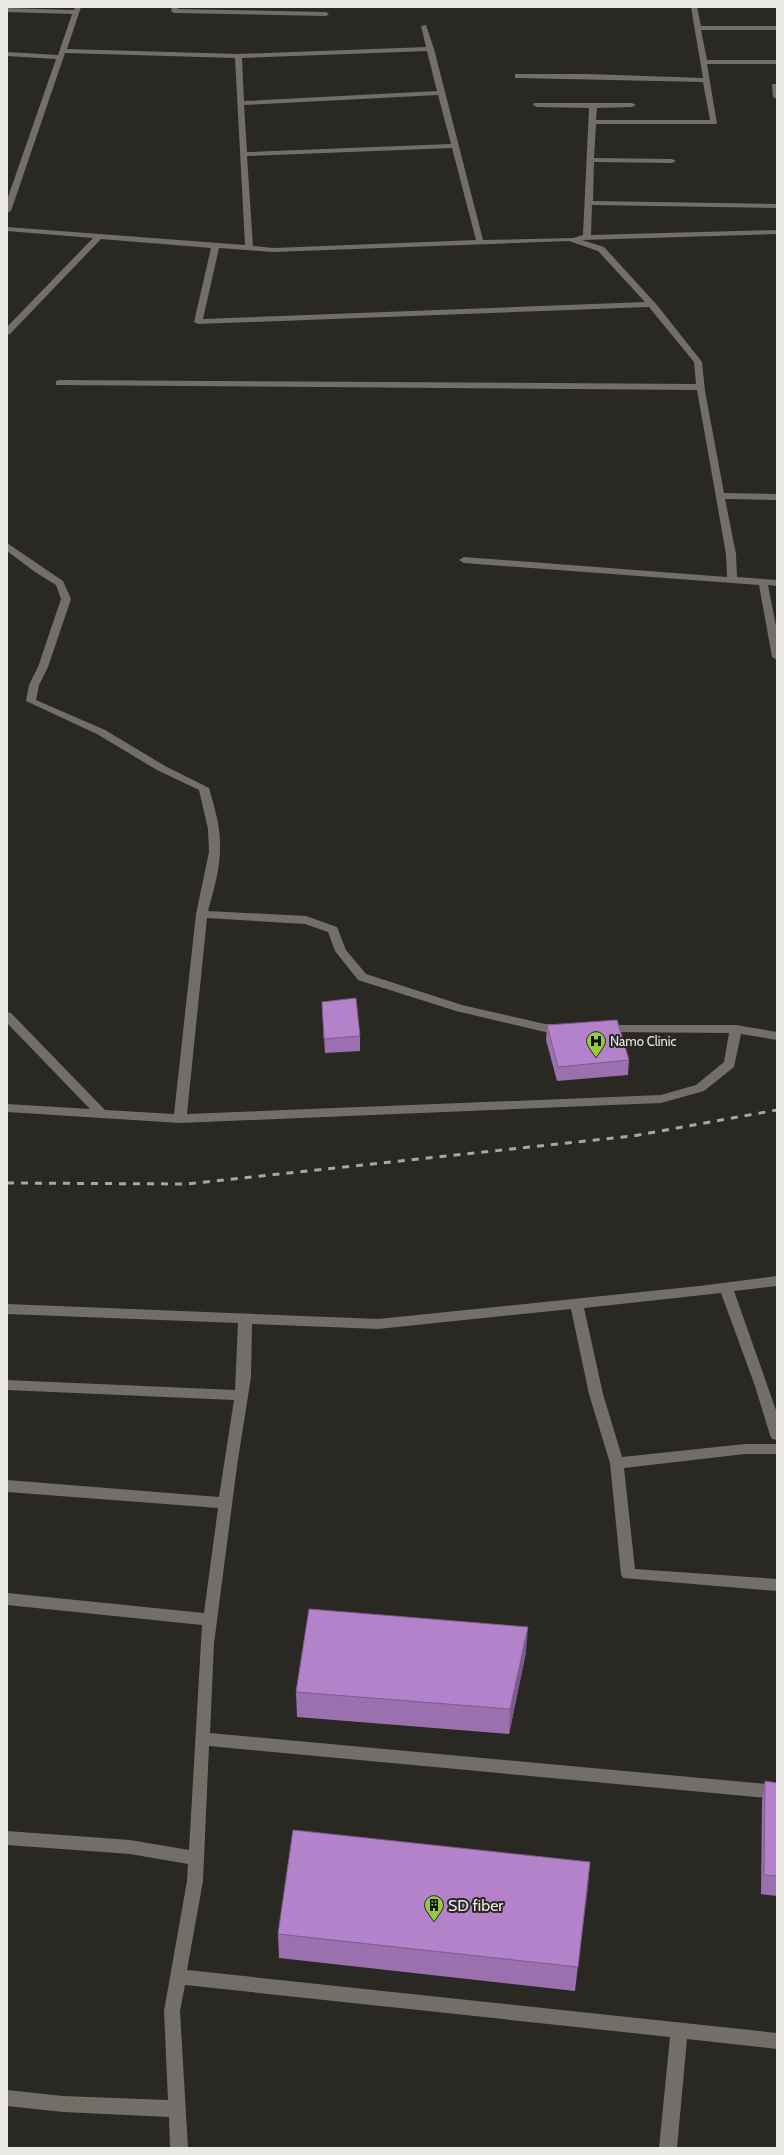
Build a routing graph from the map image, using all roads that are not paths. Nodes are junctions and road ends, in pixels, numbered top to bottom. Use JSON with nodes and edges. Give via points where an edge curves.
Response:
{"nodes":[{"id":1,"x":175,"y":7,"type":"edge"},
{"id":2,"x":694,"y":7,"type":"edge"},
{"id":3,"x":7,"y":10,"type":"edge"},
{"id":4,"x":77,"y":10,"type":"edge"},
{"id":5,"x":326,"y":14,"type":"dead end"},
{"id":6,"x":424,"y":26,"type":"dead end"},
{"id":7,"x":698,"y":28,"type":"junction"},
{"id":8,"x":777,"y":28,"type":"edge"},
{"id":9,"x":431,"y":49,"type":"junction"},
{"id":10,"x":7,"y":54,"type":"edge"},
{"id":11,"x":61,"y":54,"type":"junction"},
{"id":12,"x":238,"y":56,"type":"junction"},
{"id":13,"x":704,"y":62,"type":"junction"},
{"id":14,"x":777,"y":62,"type":"edge"},
{"id":15,"x":518,"y":76,"type":"dead end"},
{"id":16,"x":707,"y":80,"type":"junction"},
{"id":17,"x":777,"y":86,"type":"edge"},
{"id":18,"x":442,"y":93,"type":"junction"},
{"id":19,"x":777,"y":97,"type":"edge"},
{"id":20,"x":242,"y":103,"type":"junction"},
{"id":21,"x":537,"y":105,"type":"dead end"},
{"id":22,"x":632,"y":105,"type":"dead end"},
{"id":23,"x":593,"y":106,"type":"junction"},
{"id":24,"x":593,"y":122,"type":"junction"},
{"id":25,"x":455,"y":146,"type":"junction"},
{"id":26,"x":244,"y":154,"type":"junction"},
{"id":27,"x":591,"y":160,"type":"junction"},
{"id":28,"x":672,"y":161,"type":"dead end"},
{"id":29,"x":589,"y":203,"type":"junction"},
{"id":30,"x":777,"y":206,"type":"edge"},
{"id":31,"x":7,"y":211,"type":"edge"},
{"id":32,"x":7,"y":229,"type":"edge"},
{"id":33,"x":777,"y":232,"type":"edge"},
{"id":34,"x":99,"y":236,"type":"junction"},
{"id":35,"x":587,"y":238,"type":"junction"},
{"id":36,"x":570,"y":239,"type":"junction"},
{"id":37,"x":480,"y":242,"type":"junction"},
{"id":38,"x":216,"y":245,"type":"junction"},
{"id":39,"x":249,"y":248,"type":"junction"},
{"id":40,"x":651,"y":304,"type":"junction"},
{"id":41,"x":7,"y":332,"type":"edge"},
{"id":42,"x":59,"y":383,"type":"dead end"},
{"id":43,"x":701,"y":387,"type":"junction"},
{"id":44,"x":720,"y":496,"type":"junction"},
{"id":45,"x":777,"y":497,"type":"edge"},
{"id":46,"x":7,"y":546,"type":"edge"},
{"id":47,"x":464,"y":560,"type":"dead end"},
{"id":48,"x":732,"y":580,"type":"junction"},
{"id":49,"x":763,"y":582,"type":"junction"},
{"id":50,"x":777,"y":583,"type":"edge"},
{"id":51,"x":777,"y":657,"type":"edge"},
{"id":52,"x":202,"y":914,"type":"junction"},
{"id":53,"x":7,"y":1016,"type":"edge"},
{"id":54,"x":577,"y":1028,"type":"edge"},
{"id":55,"x":593,"y":1028,"type":"edge"},
{"id":56,"x":736,"y":1029,"type":"junction"},
{"id":57,"x":777,"y":1036,"type":"edge"},
{"id":58,"x":7,"y":1108,"type":"edge"},
{"id":59,"x":102,"y":1114,"type":"junction"},
{"id":60,"x":180,"y":1119,"type":"junction"},
{"id":61,"x":777,"y":1281,"type":"edge"},
{"id":62,"x":726,"y":1288,"type":"junction"},
{"id":63,"x":577,"y":1304,"type":"junction"},
{"id":64,"x":7,"y":1309,"type":"edge"},
{"id":65,"x":245,"y":1319,"type":"junction"},
{"id":66,"x":7,"y":1385,"type":"edge"},
{"id":67,"x":241,"y":1395,"type":"junction"},
{"id":68,"x":777,"y":1435,"type":"edge"},
{"id":69,"x":777,"y":1449,"type":"edge"},
{"id":70,"x":617,"y":1463,"type":"junction"},
{"id":71,"x":7,"y":1486,"type":"edge"},
{"id":72,"x":225,"y":1503,"type":"junction"},
{"id":73,"x":777,"y":1585,"type":"edge"},
{"id":74,"x":7,"y":1599,"type":"edge"},
{"id":75,"x":211,"y":1620,"type":"junction"},
{"id":76,"x":202,"y":1739,"type":"junction"},
{"id":77,"x":777,"y":1792,"type":"edge"},
{"id":78,"x":7,"y":1838,"type":"edge"},
{"id":79,"x":196,"y":1858,"type":"junction"},
{"id":80,"x":178,"y":1977,"type":"junction"},
{"id":81,"x":679,"y":2030,"type":"junction"},
{"id":82,"x":777,"y":2041,"type":"edge"},
{"id":83,"x":7,"y":2098,"type":"edge"},
{"id":84,"x":177,"y":2109,"type":"junction"},
{"id":85,"x":179,"y":2148,"type":"edge"},
{"id":86,"x":668,"y":2148,"type":"edge"}],
"edges":[{"from":1,"to":5,"type":"street","via":[[174,11]]},
{"from":2,"to":7,"type":"street"},
{"from":3,"to":4,"type":"street"},
{"from":4,"to":11,"type":"street"},
{"from":6,"to":9,"type":"street"},
{"from":7,"to":8,"type":"street"},
{"from":7,"to":13,"type":"street"},
{"from":9,"to":12,"type":"street"},
{"from":9,"to":18,"type":"street"},
{"from":10,"to":11,"type":"street"},
{"from":11,"to":12,"type":"street"},
{"from":11,"to":31,"type":"street"},
{"from":12,"to":20,"type":"street"},
{"from":13,"to":14,"type":"street"},
{"from":13,"to":16,"type":"street"},
{"from":15,"to":16,"type":"street"},
{"from":16,"to":24,"type":"street","via":[[714,122]]},
{"from":17,"to":19,"type":"street"},
{"from":18,"to":20,"type":"street"},
{"from":18,"to":25,"type":"street"},
{"from":20,"to":26,"type":"street"},
{"from":21,"to":23,"type":"street"},
{"from":22,"to":23,"type":"street"},
{"from":23,"to":24,"type":"street"},
{"from":24,"to":27,"type":"street"},
{"from":25,"to":26,"type":"street"},
{"from":25,"to":37,"type":"street"},
{"from":26,"to":39,"type":"street"},
{"from":27,"to":28,"type":"street"},
{"from":27,"to":29,"type":"street"},
{"from":29,"to":30,"type":"street"},
{"from":29,"to":35,"type":"street"},
{"from":32,"to":34,"type":"street"},
{"from":33,"to":35,"type":"street"},
{"from":34,"to":38,"type":"street"},
{"from":34,"to":41,"type":"street"},
{"from":35,"to":36,"type":"street"},
{"from":36,"to":37,"type":"street"},
{"from":36,"to":40,"type":"street","via":[[601,249]]},
{"from":37,"to":39,"type":"street","via":[[273,250]]},
{"from":38,"to":39,"type":"street"},
{"from":38,"to":40,"type":"street","via":[[198,322]]},
{"from":40,"to":43,"type":"street","via":[[698,362]]},
{"from":42,"to":43,"type":"street"},
{"from":43,"to":44,"type":"street"},
{"from":44,"to":45,"type":"street"},
{"from":44,"to":48,"type":"street","via":[[731,554]]},
{"from":46,"to":52,"type":"street","via":[[60,583],[66,599],[43,668],[32,686],[31,701],[101,732],[161,768],[204,788],[212,815],[215,844]]},
{"from":47,"to":48,"type":"street"},
{"from":48,"to":49,"type":"street"},
{"from":49,"to":50,"type":"street"},
{"from":49,"to":51,"type":"street"},
{"from":52,"to":54,"type":"street","via":[[306,920],[332,930],[341,951],[362,977],[467,1010],[545,1028]]},
{"from":52,"to":60,"type":"street"},
{"from":53,"to":59,"type":"street"},
{"from":55,"to":56,"type":"street"},
{"from":56,"to":57,"type":"street"},
{"from":56,"to":60,"type":"street","via":[[730,1064],[700,1088],[661,1099]]},
{"from":58,"to":59,"type":"street"},
{"from":59,"to":60,"type":"street"},
{"from":61,"to":62,"type":"street"},
{"from":62,"to":63,"type":"street"},
{"from":62,"to":68,"type":"street"},
{"from":63,"to":65,"type":"street","via":[[378,1324]]},
{"from":63,"to":70,"type":"street","via":[[596,1394]]},
{"from":64,"to":65,"type":"street"},
{"from":65,"to":67,"type":"street","via":[[244,1377]]},
{"from":66,"to":67,"type":"street"},
{"from":67,"to":72,"type":"street"},
{"from":69,"to":70,"type":"street","via":[[745,1449]]},
{"from":70,"to":73,"type":"street","via":[[628,1574]]},
{"from":71,"to":72,"type":"street"},
{"from":72,"to":75,"type":"street"},
{"from":74,"to":75,"type":"street"},
{"from":75,"to":76,"type":"street","via":[[207,1644]]},
{"from":76,"to":77,"type":"street"},
{"from":76,"to":79,"type":"street"},
{"from":78,"to":79,"type":"street","via":[[130,1847]]},
{"from":79,"to":80,"type":"street","via":[[195,1881]]},
{"from":80,"to":81,"type":"street"},
{"from":80,"to":84,"type":"street","via":[[172,2011]]},
{"from":81,"to":82,"type":"street"},
{"from":81,"to":86,"type":"street"},
{"from":83,"to":84,"type":"street","via":[[63,2104]]},
{"from":84,"to":85,"type":"street"}]}
